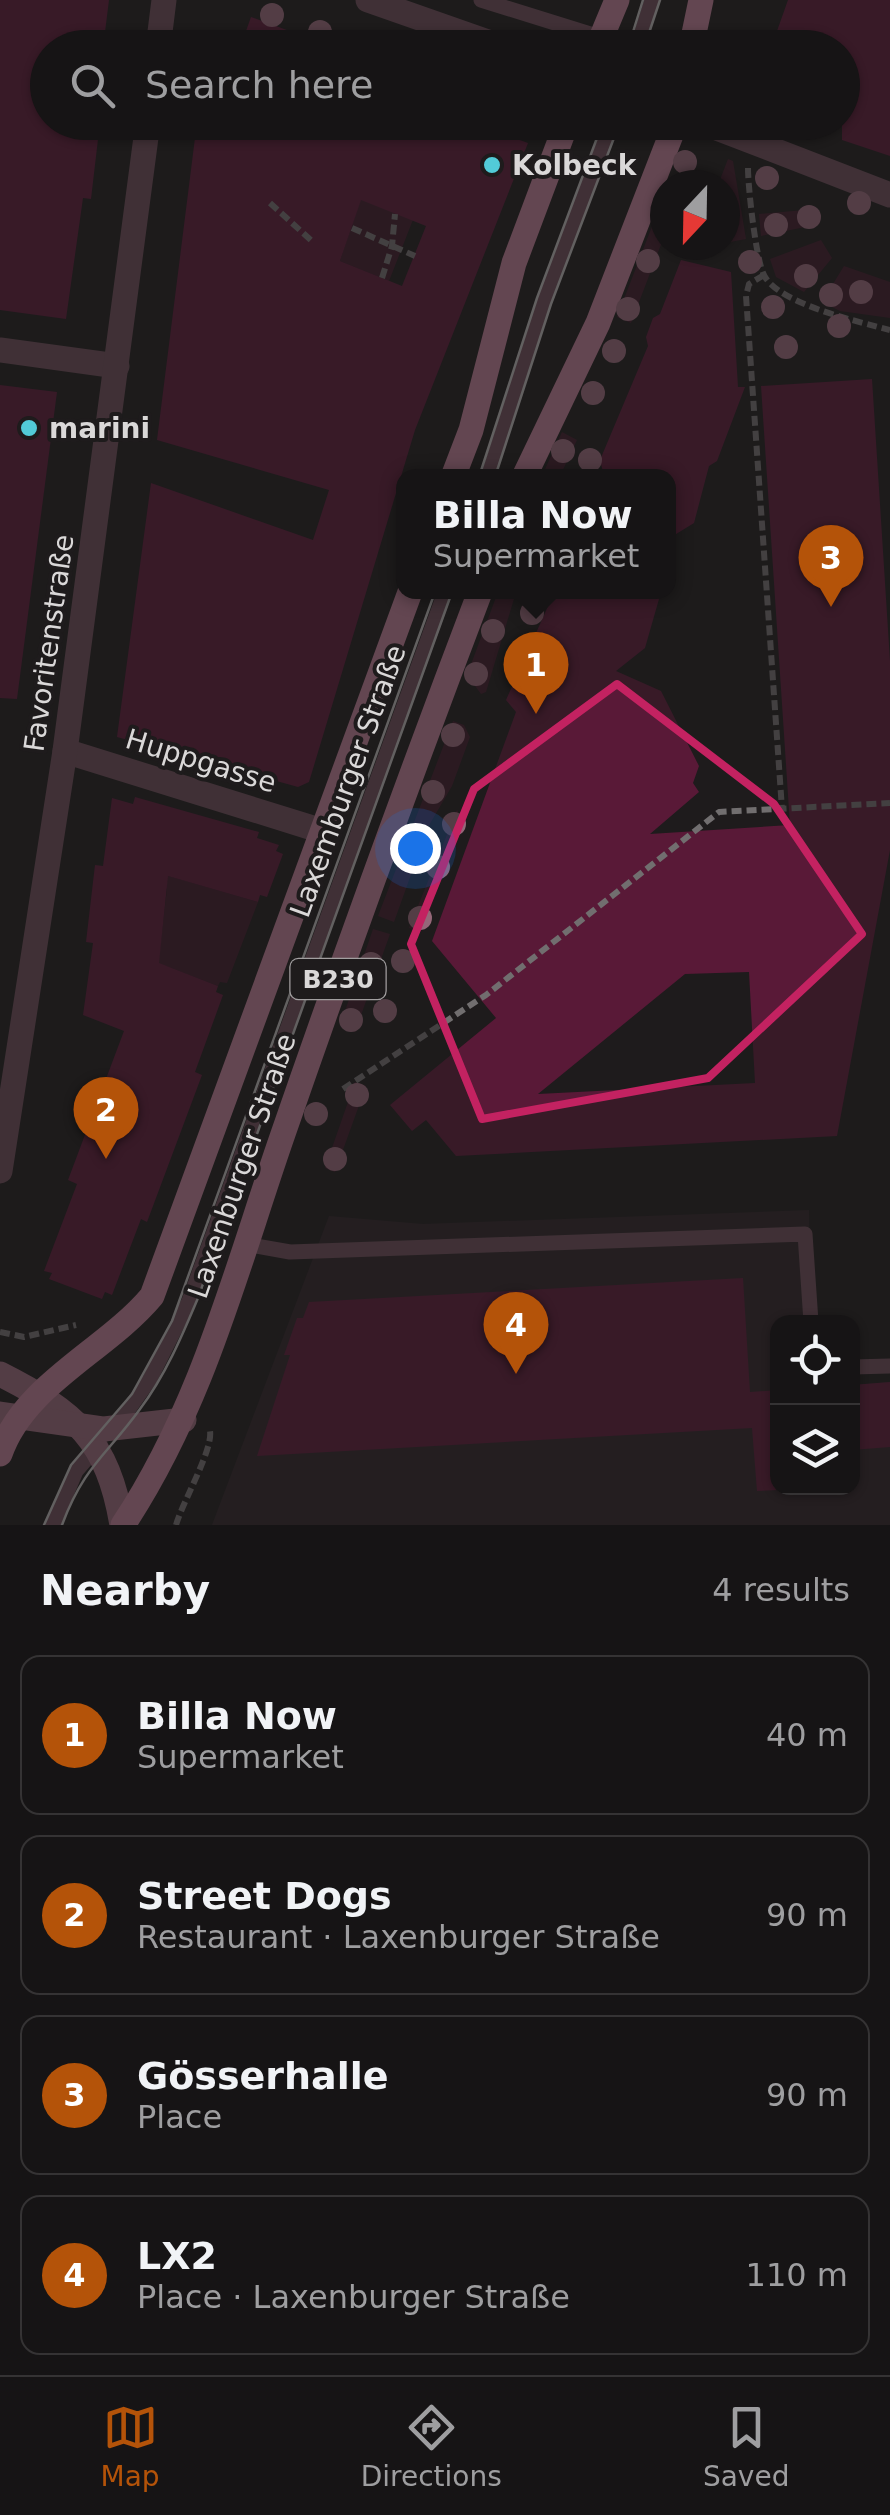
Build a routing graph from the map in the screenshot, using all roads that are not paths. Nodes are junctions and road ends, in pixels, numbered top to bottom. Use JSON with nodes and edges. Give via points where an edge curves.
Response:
{"nodes":[{"id":1,"x":164,"y":0,"type":"edge"},
{"id":2,"x":481,"y":0,"type":"edge"},
{"id":3,"x":617,"y":0,"type":"edge"},
{"id":4,"x":652,"y":0,"type":"edge"},
{"id":5,"x":700,"y":0,"type":"edge"},
{"id":6,"x":381,"y":2,"type":"edge"},
{"id":7,"x":160,"y":30,"type":"edge"},
{"id":8,"x":456,"y":30,"type":"edge"},
{"id":9,"x":563,"y":30,"type":"edge"},
{"id":10,"x":604,"y":30,"type":"edge"},
{"id":11,"x":642,"y":30,"type":"edge"},
{"id":12,"x":694,"y":30,"type":"edge"},
{"id":13,"x":146,"y":140,"type":"edge"},
{"id":14,"x":560,"y":140,"type":"edge"},
{"id":15,"x":605,"y":140,"type":"edge"},
{"id":16,"x":669,"y":140,"type":"edge"},
{"id":17,"x":748,"y":140,"type":"edge"},
{"id":18,"x":890,"y":195,"type":"edge"},
{"id":19,"x":10,"y":352,"type":"edge"},
{"id":20,"x":117,"y":366,"type":"junction"},
{"id":21,"x":456,"y":469,"type":"edge"},
{"id":22,"x":490,"y":469,"type":"edge"},
{"id":23,"x":527,"y":469,"type":"edge"},
{"id":24,"x":407,"y":599,"type":"edge"},
{"id":25,"x":442,"y":599,"type":"edge"},
{"id":26,"x":477,"y":599,"type":"edge"},
{"id":27,"x":65,"y":752,"type":"junction"},
{"id":28,"x":319,"y":830,"type":"junction"},
{"id":29,"x":12,"y":1021,"type":"edge"},
{"id":30,"x":0,"y":1171,"type":"edge"},
{"id":31,"x":245,"y":1244,"type":"junction"},
{"id":32,"x":811,"y":1315,"type":"edge"},
{"id":33,"x":890,"y":1366,"type":"edge"},
{"id":34,"x":860,"y":1367,"type":"edge"},
{"id":35,"x":0,"y":1374,"type":"edge"},
{"id":36,"x":41,"y":1395,"type":"junction"},
{"id":37,"x":10,"y":1415,"type":"edge"},
{"id":38,"x":184,"y":1420,"type":"junction"},
{"id":39,"x":76,"y":1426,"type":"junction"},
{"id":40,"x":106,"y":1437,"type":"junction"},
{"id":41,"x":0,"y":1454,"type":"edge"},
{"id":42,"x":53,"y":1525,"type":"edge"},
{"id":43,"x":123,"y":1525,"type":"edge"}],
"edges":[{"from":1,"to":7,"type":"street"},
{"from":2,"to":9,"type":"lane"},
{"from":3,"to":10,"type":"main road"},
{"from":4,"to":11,"type":"lane"},
{"from":5,"to":12,"type":"main road"},
{"from":6,"to":8,"type":"street"},
{"from":13,"to":20,"type":"street","name":"Favoritenstraße"},
{"from":14,"to":21,"type":"main road","via":[[514,263]]},
{"from":15,"to":22,"type":"lane"},
{"from":16,"to":23,"type":"main road","via":[[598,323]]},
{"from":17,"to":18,"type":"street"},
{"from":19,"to":20,"type":"street"},
{"from":20,"to":27,"type":"street","name":"Favoritenstraße"},
{"from":24,"to":28,"type":"main road","name":"Laxenburger Straße","number":"B230"},
{"from":25,"to":40,"type":"lane","name":"Laxemburger Straße","via":[[189,1301],[150,1379]]},
{"from":26,"to":31,"type":"main road","name":"Laxenburger Straße","number":"B230"},
{"from":27,"to":28,"type":"street","name":"Huppgasse"},
{"from":27,"to":29,"type":"street","name":"Favoritenstraße"},
{"from":28,"to":36,"type":"main road","name":"Laxenburger Straße","number":"B230","via":[[152,1296],[130,1324]]},
{"from":29,"to":30,"type":"street","name":"Favoritenstraße"},
{"from":31,"to":32,"type":"lane","via":[[290,1252],[806,1234]]},
{"from":31,"to":38,"type":"main road","name":"Laxenburger Straße","number":"B230"},
{"from":33,"to":34,"type":"lane"},
{"from":35,"to":36,"type":"main road"},
{"from":36,"to":37,"type":"main road","name":"Laxenburger Straße","number":"B230"},
{"from":36,"to":39,"type":"main road"},
{"from":37,"to":39,"type":"main road"},
{"from":37,"to":41,"type":"main road","name":"Laxenburger Straße","number":"B230"},
{"from":38,"to":40,"type":"main road"},
{"from":38,"to":43,"type":"main road","name":"Laxenburger Straße","number":"B230"},
{"from":39,"to":40,"type":"main road"},
{"from":40,"to":42,"type":"lane","name":"Laxemburger Straße","via":[[76,1471]]},
{"from":40,"to":43,"type":"main road"}]}
